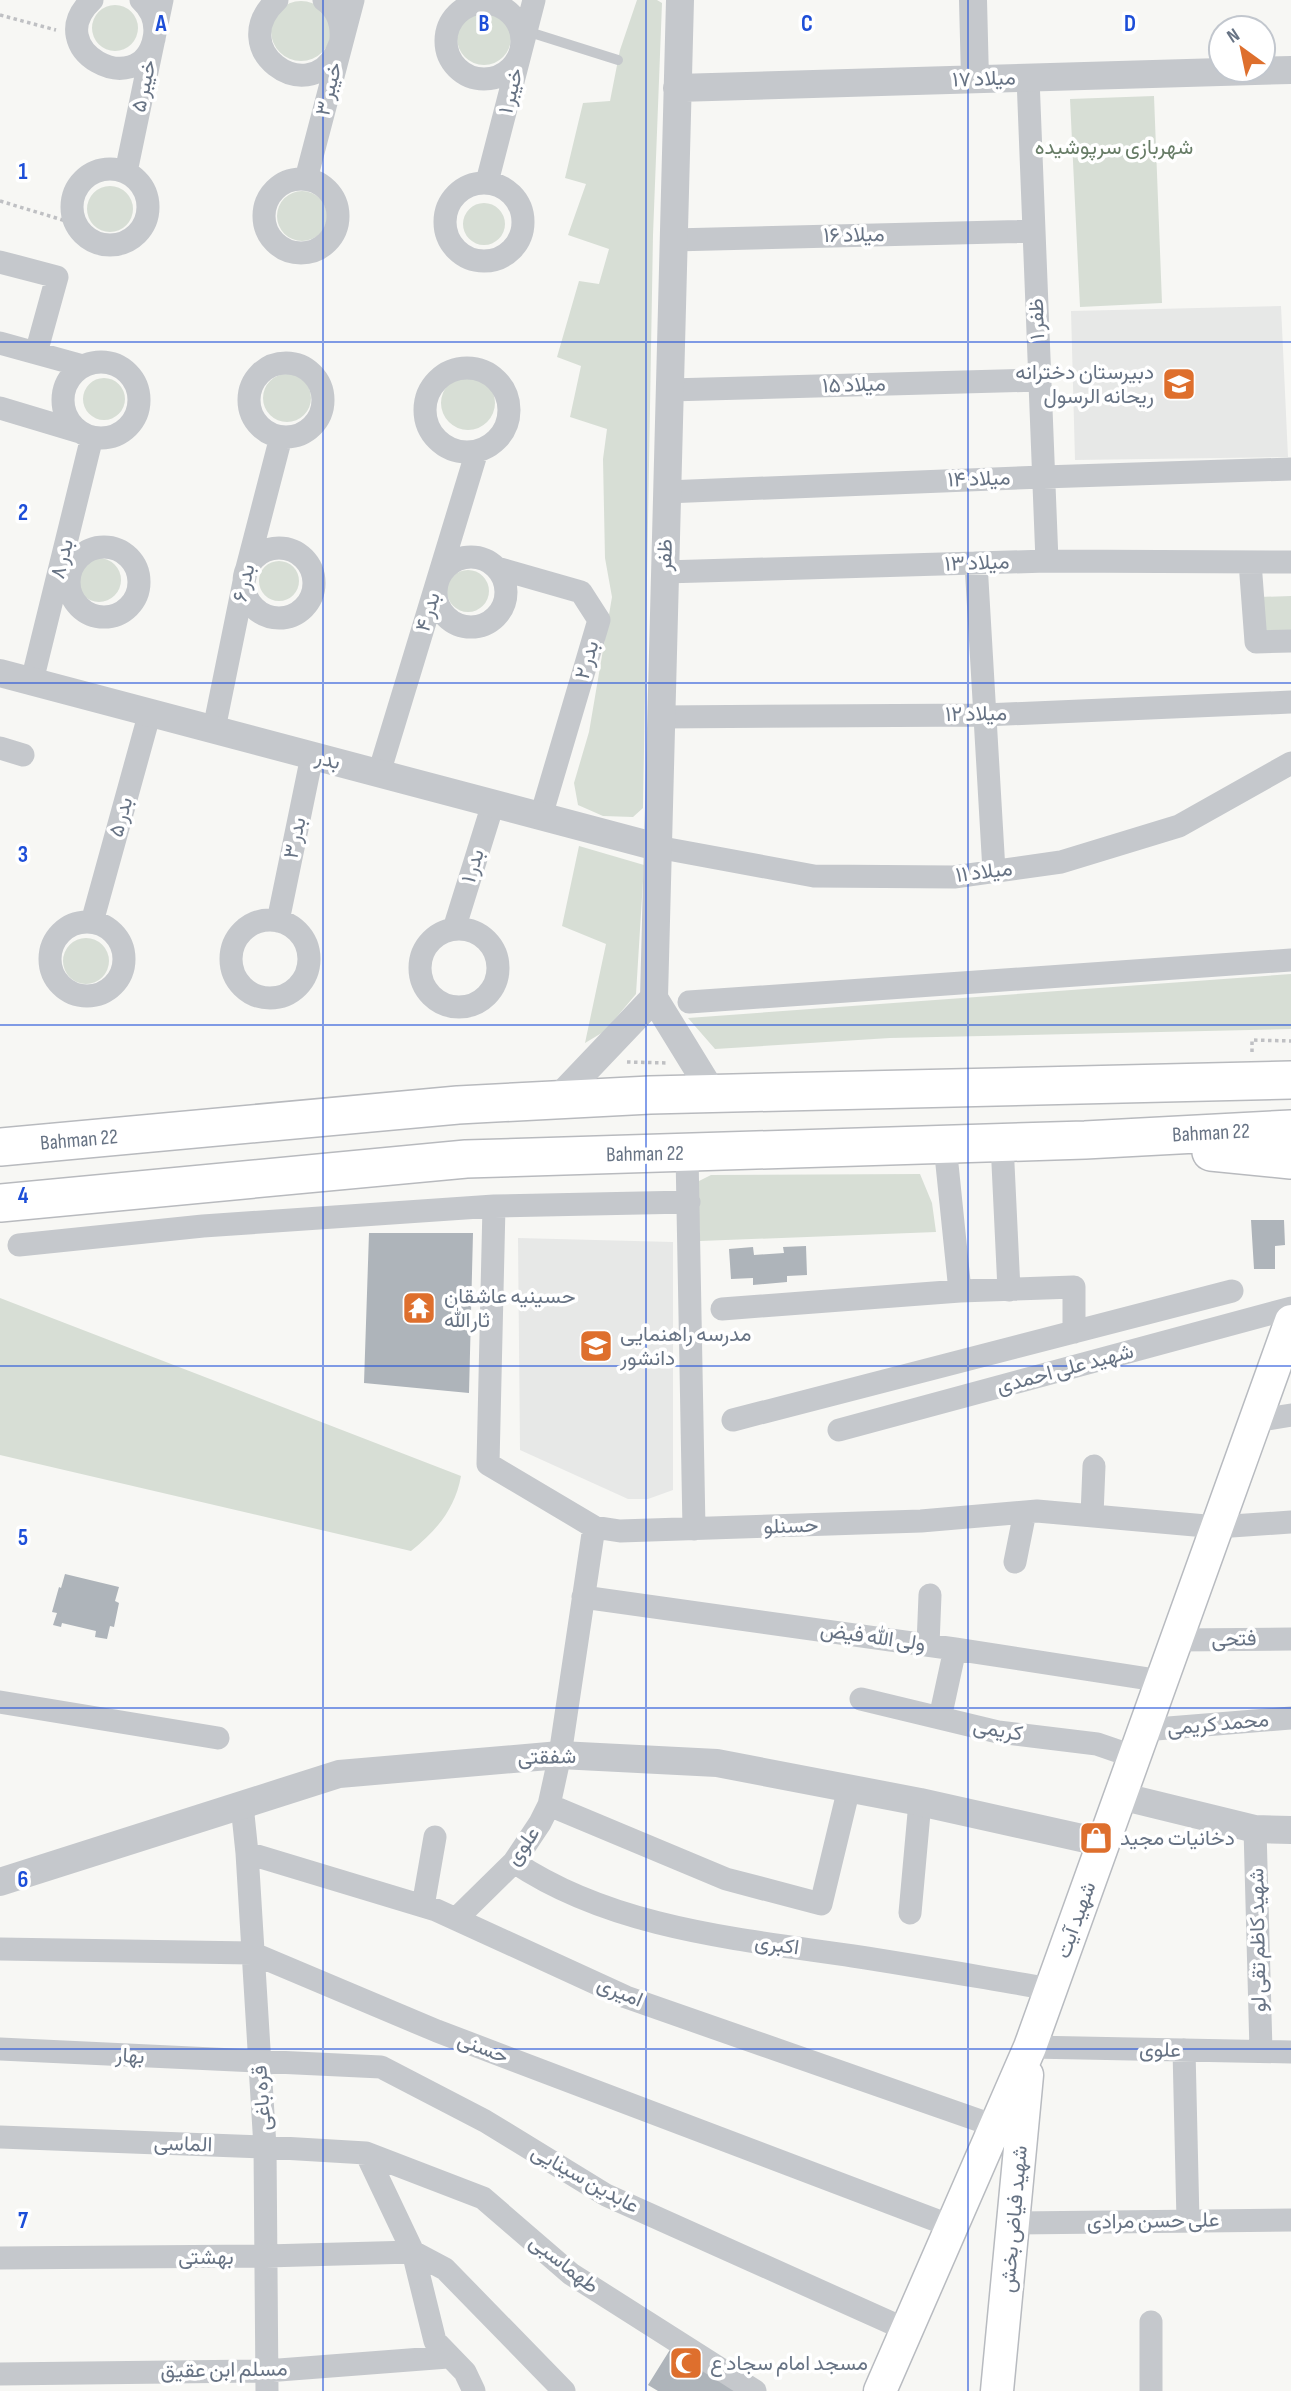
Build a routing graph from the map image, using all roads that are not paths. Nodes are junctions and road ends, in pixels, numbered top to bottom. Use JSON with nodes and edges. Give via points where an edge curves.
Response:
{"nodes":[{"id":1,"x":92,"y":0,"type":"edge"},
{"id":2,"x":141,"y":0,"type":"edge"},
{"id":3,"x":163,"y":0,"type":"edge"},
{"id":4,"x":277,"y":0,"type":"edge"},
{"id":5,"x":324,"y":0,"type":"edge"},
{"id":6,"x":353,"y":0,"type":"edge"},
{"id":7,"x":534,"y":0,"type":"edge"},
{"id":8,"x":680,"y":0,"type":"edge"},
{"id":9,"x":973,"y":0,"type":"edge"},
{"id":10,"x":526,"y":32,"type":"junction"},
{"id":11,"x":341,"y":42,"type":"junction"},
{"id":12,"x":153,"y":43,"type":"junction"},
{"id":13,"x":618,"y":60,"type":"dead end"},
{"id":14,"x":1291,"y":70,"type":"edge"},
{"id":15,"x":1028,"y":78,"type":"junction"},
{"id":16,"x":975,"y":79,"type":"junction"},
{"id":17,"x":677,"y":88,"type":"junction"},
{"id":18,"x":126,"y":172,"type":"junction"},
{"id":19,"x":306,"y":179,"type":"dead end"},
{"id":20,"x":488,"y":182,"type":"dead end"},
{"id":21,"x":1034,"y":231,"type":"junction"},
{"id":22,"x":673,"y":240,"type":"junction"},
{"id":23,"x":0,"y":262,"type":"edge"},
{"id":24,"x":0,"y":343,"type":"edge"},
{"id":25,"x":36,"y":353,"type":"junction"},
{"id":26,"x":83,"y":366,"type":"junction"},
{"id":27,"x":1040,"y":380,"type":"junction"},
{"id":28,"x":669,"y":390,"type":"junction"},
{"id":29,"x":0,"y":408,"type":"edge"},
{"id":30,"x":86,"y":434,"type":"junction"},
{"id":31,"x":281,"y":437,"type":"dead end"},
{"id":32,"x":477,"y":451,"type":"dead end"},
{"id":33,"x":1291,"y":469,"type":"edge"},
{"id":34,"x":1043,"y":477,"type":"junction"},
{"id":35,"x":666,"y":492,"type":"junction"},
{"id":36,"x":1046,"y":561,"type":"junction"},
{"id":37,"x":1250,"y":562,"type":"junction"},
{"id":38,"x":1291,"y":562,"type":"edge"},
{"id":39,"x":976,"y":563,"type":"junction"},
{"id":40,"x":497,"y":568,"type":"junction"},
{"id":41,"x":664,"y":572,"type":"junction"},
{"id":42,"x":436,"y":583,"type":"junction"},
{"id":43,"x":1291,"y":641,"type":"edge"},
{"id":44,"x":0,"y":673,"type":"edge"},
{"id":45,"x":32,"y":681,"type":"junction"},
{"id":46,"x":1291,"y":702,"type":"edge"},
{"id":47,"x":150,"y":712,"type":"junction"},
{"id":48,"x":985,"y":715,"type":"junction"},
{"id":49,"x":660,"y":717,"type":"junction"},
{"id":50,"x":214,"y":729,"type":"junction"},
{"id":51,"x":0,"y":748,"type":"edge"},
{"id":52,"x":23,"y":755,"type":"dead end"},
{"id":53,"x":312,"y":756,"type":"junction"},
{"id":54,"x":1291,"y":763,"type":"edge"},
{"id":55,"x":379,"y":773,"type":"junction"},
{"id":56,"x":493,"y":804,"type":"junction"},
{"id":57,"x":541,"y":816,"type":"junction"},
{"id":58,"x":657,"y":847,"type":"junction"},
{"id":59,"x":994,"y":871,"type":"junction"},
{"id":60,"x":278,"y":920,"type":"dead end"},
{"id":61,"x":92,"y":922,"type":"dead end"},
{"id":62,"x":454,"y":929,"type":"dead end"},
{"id":63,"x":1291,"y":960,"type":"edge"},
{"id":64,"x":654,"y":998,"type":"junction"},
{"id":65,"x":689,"y":1002,"type":"dead end"},
{"id":66,"x":1291,"y":1056,"type":"edge"},
{"id":67,"x":704,"y":1079,"type":"junction"},
{"id":68,"x":1291,"y":1080,"type":"edge"},
{"id":69,"x":1071,"y":1086,"type":"junction"},
{"id":70,"x":557,"y":1100,"type":"junction"},
{"id":71,"x":1291,"y":1129,"type":"edge"},
{"id":72,"x":1085,"y":1140,"type":"junction"},
{"id":73,"x":1002,"y":1143,"type":"junction"},
{"id":74,"x":945,"y":1145,"type":"junction"},
{"id":75,"x":0,"y":1147,"type":"edge"},
{"id":76,"x":687,"y":1154,"type":"junction"},
{"id":77,"x":1291,"y":1160,"type":"edge"},
{"id":78,"x":689,"y":1202,"type":"junction"},
{"id":79,"x":0,"y":1203,"type":"edge"},
{"id":80,"x":494,"y":1206,"type":"junction"},
{"id":81,"x":19,"y":1245,"type":"dead end"},
{"id":82,"x":1009,"y":1290,"type":"junction"},
{"id":83,"x":960,"y":1291,"type":"junction"},
{"id":84,"x":1232,"y":1291,"type":"dead end"},
{"id":85,"x":1291,"y":1308,"type":"edge"},
{"id":86,"x":722,"y":1309,"type":"dead end"},
{"id":87,"x":1291,"y":1321,"type":"edge"},
{"id":88,"x":1074,"y":1332,"type":"junction"},
{"id":89,"x":1291,"y":1415,"type":"edge"},
{"id":90,"x":733,"y":1420,"type":"dead end"},
{"id":91,"x":1255,"y":1421,"type":"junction"},
{"id":92,"x":839,"y":1430,"type":"dead end"},
{"id":93,"x":1094,"y":1466,"type":"dead end"},
{"id":94,"x":1025,"y":1512,"type":"junction"},
{"id":95,"x":1092,"y":1515,"type":"junction"},
{"id":96,"x":1291,"y":1522,"type":"edge"},
{"id":97,"x":594,"y":1527,"type":"junction"},
{"id":98,"x":1217,"y":1527,"type":"junction"},
{"id":99,"x":694,"y":1529,"type":"junction"},
{"id":100,"x":1015,"y":1562,"type":"dead end"},
{"id":101,"x":930,"y":1595,"type":"dead end"},
{"id":102,"x":583,"y":1597,"type":"junction"},
{"id":103,"x":1291,"y":1639,"type":"edge"},
{"id":104,"x":1177,"y":1640,"type":"junction"},
{"id":105,"x":928,"y":1645,"type":"junction"},
{"id":106,"x":955,"y":1649,"type":"junction"},
{"id":107,"x":1162,"y":1681,"type":"junction"},
{"id":108,"x":861,"y":1699,"type":"dead end"},
{"id":109,"x":0,"y":1702,"type":"edge"},
{"id":110,"x":940,"y":1718,"type":"junction"},
{"id":111,"x":1291,"y":1718,"type":"edge"},
{"id":112,"x":218,"y":1738,"type":"dead end"},
{"id":113,"x":1140,"y":1744,"type":"junction"},
{"id":114,"x":560,"y":1755,"type":"junction"},
{"id":115,"x":849,"y":1788,"type":"junction"},
{"id":116,"x":1121,"y":1796,"type":"junction"},
{"id":117,"x":920,"y":1802,"type":"junction"},
{"id":118,"x":242,"y":1805,"type":"junction"},
{"id":119,"x":549,"y":1805,"type":"junction"},
{"id":120,"x":1255,"y":1829,"type":"junction"},
{"id":121,"x":1291,"y":1830,"type":"edge"},
{"id":122,"x":435,"y":1838,"type":"dead end"},
{"id":123,"x":1104,"y":1843,"type":"junction"},
{"id":124,"x":247,"y":1853,"type":"junction"},
{"id":125,"x":514,"y":1862,"type":"junction"},
{"id":126,"x":0,"y":1882,"type":"edge"},
{"id":127,"x":423,"y":1906,"type":"junction"},
{"id":128,"x":910,"y":1913,"type":"dead end"},
{"id":129,"x":456,"y":1919,"type":"junction"},
{"id":130,"x":0,"y":1949,"type":"edge"},
{"id":131,"x":252,"y":1953,"type":"junction"},
{"id":132,"x":1051,"y":1989,"type":"junction"},
{"id":133,"x":1030,"y":2047,"type":"junction"},
{"id":134,"x":0,"y":2049,"type":"edge"},
{"id":135,"x":1184,"y":2050,"type":"junction"},
{"id":136,"x":1261,"y":2051,"type":"junction"},
{"id":137,"x":1291,"y":2052,"type":"edge"},
{"id":138,"x":260,"y":2063,"type":"junction"},
{"id":139,"x":995,"y":2126,"type":"junction"},
{"id":140,"x":0,"y":2137,"type":"edge"},
{"id":141,"x":265,"y":2147,"type":"junction"},
{"id":142,"x":366,"y":2153,"type":"junction"},
{"id":143,"x":1291,"y":2220,"type":"edge"},
{"id":144,"x":1188,"y":2221,"type":"junction"},
{"id":145,"x":1014,"y":2223,"type":"junction"},
{"id":146,"x":951,"y":2227,"type":"junction"},
{"id":147,"x":412,"y":2252,"type":"junction"},
{"id":148,"x":266,"y":2256,"type":"junction"},
{"id":149,"x":0,"y":2258,"type":"edge"},
{"id":150,"x":1151,"y":2322,"type":"dead end"},
{"id":151,"x":907,"y":2330,"type":"junction"},
{"id":152,"x":448,"y":2357,"type":"junction"},
{"id":153,"x":0,"y":2374,"type":"edge"},
{"id":154,"x":267,"y":2381,"type":"edge"},
{"id":155,"x":474,"y":2391,"type":"edge"},
{"id":156,"x":564,"y":2391,"type":"edge"},
{"id":157,"x":755,"y":2391,"type":"edge"},
{"id":158,"x":880,"y":2391,"type":"edge"},
{"id":159,"x":997,"y":2391,"type":"edge"},
{"id":160,"x":1151,"y":2391,"type":"edge"}],
"edges":[{"from":1,"to":12,"type":"street","via":[[78,23],[82,48],[90,58],[100,65],[125,68],[137,63]]},
{"from":2,"to":12,"type":"street","via":[[153,17]]},
{"from":3,"to":12,"type":"street","name":"خیبر ۵"},
{"from":4,"to":11,"type":"street","via":[[261,21],[259,34],[269,61],[280,70],[293,75],[321,70]]},
{"from":5,"to":11,"type":"street","via":[[341,25]]},
{"from":6,"to":11,"type":"street","name":"خیبر ۳"},
{"from":7,"to":10,"type":"street","name":"خیبر ۱"},
{"from":8,"to":17,"type":"street","name":"ظفر"},
{"from":9,"to":16,"type":"street"},
{"from":10,"to":13,"type":"lane"},
{"from":10,"to":20,"type":"street","name":"خیبر ۱"},
{"from":11,"to":19,"type":"street","name":"خیبر ۳"},
{"from":12,"to":18,"type":"street","name":"خیبر ۵"},
{"from":14,"to":15,"type":"street","name":"میلاد ۱۷"},
{"from":15,"to":16,"type":"street","name":"میلاد ۱۷"},
{"from":15,"to":21,"type":"street","name":"ظفر ۱"},
{"from":16,"to":17,"type":"street","name":"میلاد ۱۷"},
{"from":17,"to":22,"type":"street","name":"ظفر"},
{"from":18,"to":18,"type":"street","via":[[144,190],[148,202],[144,225],[127,242],[92,241],[76,224],[73,198],[88,176],[100,170]]},
{"from":21,"to":22,"type":"street","name":"میلاد ۱۶"},
{"from":21,"to":27,"type":"street","name":"ظفر ۱"},
{"from":22,"to":28,"type":"street","name":"ظفر"},
{"from":23,"to":25,"type":"street","via":[[57,277]]},
{"from":24,"to":25,"type":"street"},
{"from":25,"to":26,"type":"street"},
{"from":26,"to":30,"type":"street","via":[[66,385],[63,398],[70,423]]},
{"from":26,"to":30,"type":"street","via":[[106,362],[118,366],[128,373],[138,394],[134,417],[118,434],[105,438]]},
{"from":27,"to":28,"type":"street","name":"میلاد ۱۵"},
{"from":27,"to":34,"type":"street","name":"ظفر ۱"},
{"from":28,"to":35,"type":"street","name":"ظفر"},
{"from":29,"to":30,"type":"street"},
{"from":30,"to":45,"type":"street","name":"بدر ۸","via":[[67,565]]},
{"from":31,"to":50,"type":"street","name":"بدر ۶","via":[[246,572]]},
{"from":32,"to":42,"type":"street","name":"بدر ۴"},
{"from":33,"to":34,"type":"street","name":"میلاد ۱۴"},
{"from":34,"to":35,"type":"street","name":"میلاد ۱۴"},
{"from":34,"to":36,"type":"street","name":"ظفر ۱"},
{"from":35,"to":41,"type":"street","name":"ظفر"},
{"from":36,"to":37,"type":"street","name":"میلاد ۱۳"},
{"from":36,"to":39,"type":"street","name":"میلاد ۱۳"},
{"from":37,"to":38,"type":"street","name":"میلاد ۱۳"},
{"from":37,"to":43,"type":"street","via":[[1256,642]]},
{"from":39,"to":41,"type":"street","name":"میلاد ۱۳"},
{"from":39,"to":48,"type":"street"},
{"from":40,"to":42,"type":"street","via":[[488,560],[466,556],[445,567]]},
{"from":40,"to":42,"type":"street","via":[[504,582],[505,601],[492,620],[482,625],[459,625],[449,619],[436,600]]},
{"from":40,"to":57,"type":"street","name":"بدر ۲","via":[[581,592],[599,620]]},
{"from":41,"to":49,"type":"street","name":"ظفر"},
{"from":42,"to":55,"type":"street","name":"بدر ۴"},
{"from":44,"to":45,"type":"street","name":"بدر"},
{"from":45,"to":47,"type":"street","name":"بدر"},
{"from":46,"to":48,"type":"street","name":"میلاد ۱۲"},
{"from":47,"to":50,"type":"street","name":"بدر"},
{"from":47,"to":61,"type":"street","name":"بدر ۵"},
{"from":48,"to":49,"type":"street","name":"میلاد ۱۲"},
{"from":48,"to":59,"type":"street"},
{"from":49,"to":58,"type":"street","name":"ظفر"},
{"from":50,"to":53,"type":"street","name":"بدر"},
{"from":51,"to":52,"type":"street"},
{"from":53,"to":55,"type":"street","name":"بدر"},
{"from":53,"to":60,"type":"street","name":"بدر ۳"},
{"from":54,"to":59,"type":"street","name":"میلاد ۱۱","via":[[1179,826],[1061,862]]},
{"from":55,"to":56,"type":"street","name":"بدر"},
{"from":56,"to":57,"type":"street","name":"بدر"},
{"from":56,"to":62,"type":"street","name":"بدر ۱"},
{"from":57,"to":58,"type":"street","name":"بدر"},
{"from":58,"to":59,"type":"street","name":"میلاد ۱۱","via":[[814,876],[954,877]]},
{"from":58,"to":64,"type":"street","name":"ظفر"},
{"from":63,"to":65,"type":"street"},
{"from":64,"to":67,"type":"street"},
{"from":64,"to":70,"type":"street"},
{"from":66,"to":69,"type":"highway"},
{"from":67,"to":69,"type":"highway","name":"Bahman 22"},
{"from":67,"to":70,"type":"highway","name":"Bahman 22"},
{"from":68,"to":69,"type":"highway","name":"Bahman 22"},
{"from":70,"to":75,"type":"highway","name":"Bahman 22","via":[[458,1104]]},
{"from":71,"to":72,"type":"highway","name":"Bahman 22"},
{"from":72,"to":73,"type":"highway","name":"Bahman 22"},
{"from":72,"to":77,"type":"highway"},
{"from":73,"to":74,"type":"highway","name":"Bahman 22"},
{"from":73,"to":82,"type":"street"},
{"from":74,"to":76,"type":"highway","name":"Bahman 22"},
{"from":74,"to":83,"type":"street"},
{"from":76,"to":78,"type":"street"},
{"from":76,"to":79,"type":"highway","name":"Bahman 22","via":[[466,1159]]},
{"from":78,"to":80,"type":"street"},
{"from":78,"to":99,"type":"street"},
{"from":80,"to":81,"type":"street","via":[[203,1226]]},
{"from":80,"to":97,"type":"street","via":[[488,1464]]},
{"from":82,"to":83,"type":"street"},
{"from":82,"to":88,"type":"street","via":[[1074,1287]]},
{"from":83,"to":86,"type":"street"},
{"from":84,"to":88,"type":"street"},
{"from":85,"to":92,"type":"street","name":"شهید علی احمدی"},
{"from":87,"to":91,"type":"main road","name":"شهید آیت"},
{"from":88,"to":90,"type":"street"},
{"from":89,"to":91,"type":"street"},
{"from":91,"to":98,"type":"main road","name":"شهید آیت"},
{"from":93,"to":95,"type":"street"},
{"from":94,"to":95,"type":"street","name":"حسنلو"},
{"from":94,"to":99,"type":"street","name":"حسنلو","via":[[921,1521]]},
{"from":94,"to":100,"type":"street"},
{"from":95,"to":98,"type":"street","name":"حسنلو"},
{"from":96,"to":98,"type":"street","name":"حسنلو"},
{"from":97,"to":99,"type":"street","name":"حسنلو"},
{"from":97,"to":102,"type":"street"},
{"from":98,"to":104,"type":"main road","name":"شهید آیت"},
{"from":101,"to":105,"type":"street"},
{"from":102,"to":105,"type":"street","name":"ولی الله فیض"},
{"from":102,"to":114,"type":"street"},
{"from":103,"to":104,"type":"street","name":"فتحی"},
{"from":104,"to":107,"type":"main road","name":"شهید آیت"},
{"from":105,"to":106,"type":"street","name":"ولی الله فیض"},
{"from":106,"to":107,"type":"street","name":"ولی الله فیض"},
{"from":106,"to":110,"type":"street"},
{"from":107,"to":113,"type":"main road","name":"شهید آیت"},
{"from":108,"to":110,"type":"street","name":"کریمی"},
{"from":109,"to":112,"type":"street"},
{"from":110,"to":113,"type":"street","name":"کریمی","via":[[998,1732],[1097,1744]]},
{"from":111,"to":113,"type":"street","name":"محمد کریمی"},
{"from":113,"to":116,"type":"main road","name":"شهید آیت"},
{"from":114,"to":115,"type":"street","name":"شفقتی","via":[[717,1763]]},
{"from":114,"to":118,"type":"street","name":"شفقتی","via":[[339,1774]]},
{"from":114,"to":119,"type":"street","name":"علوی"},
{"from":115,"to":117,"type":"street","name":"شفقتی"},
{"from":115,"to":119,"type":"street","via":[[821,1904],[726,1879]]},
{"from":116,"to":120,"type":"street"},
{"from":116,"to":123,"type":"main road","name":"شهید آیت"},
{"from":117,"to":123,"type":"street","name":"شفقتی"},
{"from":117,"to":128,"type":"street"},
{"from":118,"to":124,"type":"street","name":"قره باغی"},
{"from":118,"to":126,"type":"street","name":"شفقتی"},
{"from":119,"to":125,"type":"street","name":"علوی"},
{"from":120,"to":121,"type":"street"},
{"from":120,"to":136,"type":"street","name":"شهید کاظم تقی لو"},
{"from":122,"to":127,"type":"street"},
{"from":123,"to":132,"type":"main road","name":"شهید آیت"},
{"from":124,"to":127,"type":"street","name":"امیری"},
{"from":124,"to":131,"type":"street","name":"قره باغی"},
{"from":125,"to":129,"type":"street","name":"علوی"},
{"from":125,"to":132,"type":"street","name":"اکبری","via":[[543,1882],[658,1923]]},
{"from":127,"to":129,"type":"street","name":"امیری"},
{"from":129,"to":139,"type":"street","name":"امیری","via":[[626,1997]]},
{"from":130,"to":131,"type":"street","name":"حسنی"},
{"from":131,"to":138,"type":"street","name":"قره باغی"},
{"from":131,"to":146,"type":"street","name":"حسنی","via":[[437,2031]]},
{"from":132,"to":133,"type":"main road","name":"شهید آیت"},
{"from":133,"to":135,"type":"street","name":"علوی"},
{"from":133,"to":139,"type":"main road","name":"شهید آیت"},
{"from":133,"to":145,"type":"main road","name":"شهید فیاض بخش"},
{"from":134,"to":138,"type":"street","name":"بهار"},
{"from":135,"to":136,"type":"street","name":"علوی"},
{"from":135,"to":144,"type":"street"},
{"from":136,"to":137,"type":"street","name":"علوی"},
{"from":138,"to":141,"type":"street","name":"قره باغی"},
{"from":138,"to":151,"type":"street","name":"عابدین سینایی","via":[[381,2067],[485,2121],[606,2195]]},
{"from":139,"to":146,"type":"main road","name":"شهید آیت"},
{"from":140,"to":141,"type":"street","name":"الماسی"},
{"from":141,"to":142,"type":"street","name":"الماسی"},
{"from":141,"to":148,"type":"street","name":"قره باغی"},
{"from":142,"to":147,"type":"street"},
{"from":142,"to":157,"type":"street","name":"طهماسبی","via":[[483,2198],[571,2274]]},
{"from":143,"to":144,"type":"street","name":"علی حسن مرادی"},
{"from":144,"to":145,"type":"street","name":"علی حسن مرادی"},
{"from":145,"to":159,"type":"main road","name":"شهید فیاض بخش"},
{"from":146,"to":151,"type":"main road","name":"شهید آیت"},
{"from":147,"to":148,"type":"street","name":"بهشتی"},
{"from":147,"to":152,"type":"street","via":[[435,2341]]},
{"from":147,"to":156,"type":"street","via":[[445,2269]]},
{"from":148,"to":149,"type":"street","name":"بهشتی"},
{"from":148,"to":154,"type":"street","name":"قره باغی"},
{"from":150,"to":160,"type":"street"},
{"from":151,"to":158,"type":"main road","name":"شهید آیت"},
{"from":152,"to":154,"type":"street","name":"مسلم ابن عقیق"},
{"from":152,"to":155,"type":"street","via":[[465,2372]]},
{"from":153,"to":154,"type":"street","name":"مسلم ابن عقیق"}]}
